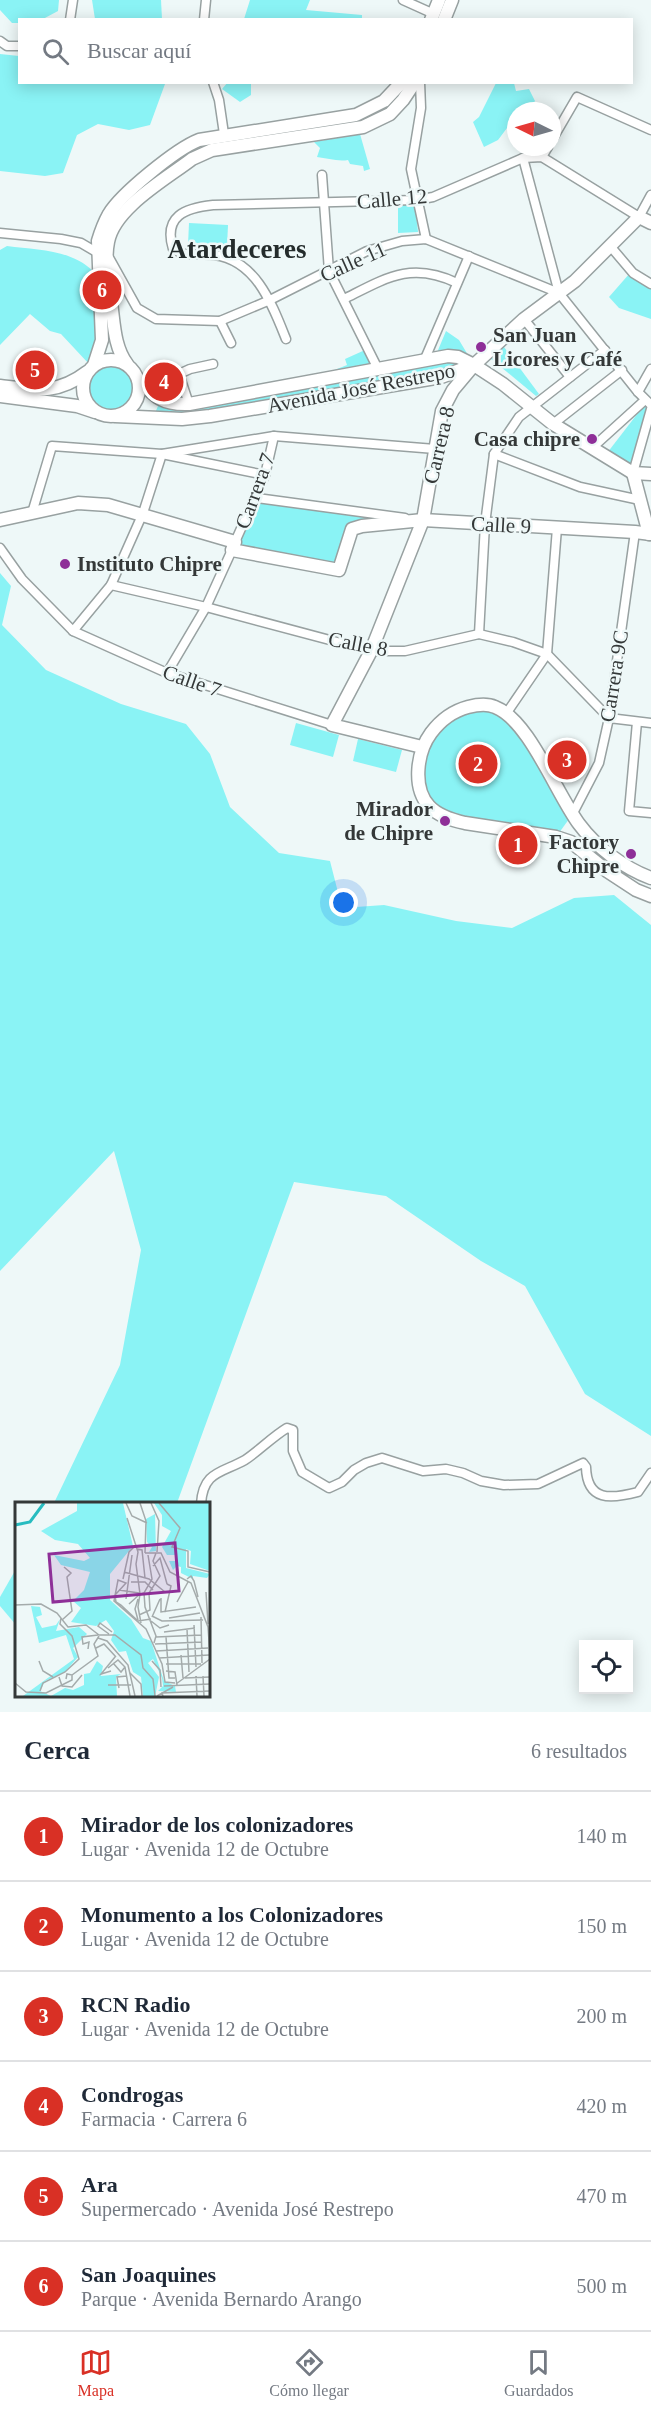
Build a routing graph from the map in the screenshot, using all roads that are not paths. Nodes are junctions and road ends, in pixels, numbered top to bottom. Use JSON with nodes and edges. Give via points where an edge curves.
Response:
{"nodes":[{"id":1,"x":73,"y":0,"type":"edge"},
{"id":2,"x":206,"y":0,"type":"edge"},
{"id":3,"x":403,"y":0,"type":"edge"},
{"id":4,"x":439,"y":0,"type":"edge"},
{"id":5,"x":452,"y":0,"type":"edge"},
{"id":6,"x":70,"y":18,"type":"edge"},
{"id":7,"x":204,"y":18,"type":"edge"},
{"id":8,"x":437,"y":18,"type":"edge"},
{"id":9,"x":0,"y":41,"type":"edge"},
{"id":10,"x":18,"y":46,"type":"edge"},
{"id":11,"x":214,"y":84,"type":"edge"},
{"id":12,"x":400,"y":84,"type":"edge"},
{"id":13,"x":416,"y":84,"type":"edge"},
{"id":14,"x":417,"y":84,"type":"edge"},
{"id":15,"x":561,"y":125,"type":"edge"},
{"id":16,"x":651,"y":130,"type":"edge"},
{"id":17,"x":224,"y":135,"type":"junction"},
{"id":18,"x":542,"y":157,"type":"joint"},
{"id":19,"x":523,"y":158,"type":"junction"},
{"id":20,"x":322,"y":175,"type":"dead end"},
{"id":21,"x":651,"y":195,"type":"edge"},
{"id":22,"x":417,"y":201,"type":"junction"},
{"id":23,"x":324,"y":204,"type":"junction"},
{"id":24,"x":639,"y":217,"type":"junction"},
{"id":25,"x":651,"y":223,"type":"edge"},
{"id":26,"x":0,"y":233,"type":"edge"},
{"id":27,"x":426,"y":239,"type":"junction"},
{"id":28,"x":611,"y":247,"type":"junction"},
{"id":29,"x":102,"y":253,"type":"junction"},
{"id":30,"x":470,"y":256,"type":"junction"},
{"id":31,"x":329,"y":271,"type":"junction"},
{"id":32,"x":457,"y":283,"type":"junction"},
{"id":33,"x":651,"y":284,"type":"edge"},
{"id":34,"x":559,"y":293,"type":"junction"},
{"id":35,"x":344,"y":299,"type":"junction"},
{"id":36,"x":270,"y":300,"type":"junction"},
{"id":37,"x":524,"y":320,"type":"junction"},
{"id":38,"x":220,"y":321,"type":"junction"},
{"id":39,"x":286,"y":339,"type":"dead end"},
{"id":40,"x":231,"y":343,"type":"dead end"},
{"id":41,"x":605,"y":350,"type":"junction"},
{"id":42,"x":424,"y":361,"type":"junction"},
{"id":43,"x":127,"y":364,"type":"junction"},
{"id":44,"x":213,"y":364,"type":"dead end"},
{"id":45,"x":474,"y":365,"type":"junction"},
{"id":46,"x":91,"y":368,"type":"junction"},
{"id":47,"x":378,"y":369,"type":"junction"},
{"id":48,"x":651,"y":369,"type":"edge"},
{"id":49,"x":622,"y":370,"type":"junction"},
{"id":50,"x":570,"y":377,"type":"junction"},
{"id":51,"x":138,"y":379,"type":"junction"},
{"id":52,"x":0,"y":386,"type":"edge"},
{"id":53,"x":638,"y":392,"type":"junction"},
{"id":54,"x":0,"y":396,"type":"edge"},
{"id":55,"x":189,"y":404,"type":"junction"},
{"id":56,"x":649,"y":405,"type":"edge"},
{"id":57,"x":531,"y":407,"type":"junction"},
{"id":58,"x":99,"y":413,"type":"junction"},
{"id":59,"x":115,"y":416,"type":"junction"},
{"id":60,"x":553,"y":424,"type":"junction"},
{"id":61,"x":274,"y":436,"type":"junction"},
{"id":62,"x":592,"y":448,"type":"junction"},
{"id":63,"x":435,"y":450,"type":"junction"},
{"id":64,"x":162,"y":454,"type":"junction"},
{"id":65,"x":494,"y":454,"type":"junction"},
{"id":66,"x":633,"y":473,"type":"junction"},
{"id":67,"x":651,"y":474,"type":"edge"},
{"id":68,"x":265,"y":475,"type":"junction"},
{"id":69,"x":257,"y":498,"type":"junction"},
{"id":70,"x":640,"y":500,"type":"junction"},
{"id":71,"x":32,"y":513,"type":"junction"},
{"id":72,"x":143,"y":513,"type":"junction"},
{"id":73,"x":0,"y":520,"type":"edge"},
{"id":74,"x":423,"y":520,"type":"junction"},
{"id":75,"x":485,"y":524,"type":"junction"},
{"id":76,"x":558,"y":528,"type":"junction"},
{"id":77,"x":635,"y":532,"type":"junction"},
{"id":78,"x":650,"y":537,"type":"edge"},
{"id":79,"x":234,"y":546,"type":"junction"},
{"id":80,"x":0,"y":548,"type":"edge"},
{"id":81,"x":111,"y":585,"type":"junction"},
{"id":82,"x":206,"y":607,"type":"junction"},
{"id":83,"x":73,"y":631,"type":"junction"},
{"id":84,"x":479,"y":634,"type":"junction"},
{"id":85,"x":371,"y":651,"type":"junction"},
{"id":86,"x":547,"y":654,"type":"junction"},
{"id":87,"x":167,"y":673,"type":"junction"},
{"id":88,"x":506,"y":714,"type":"junction"},
{"id":89,"x":609,"y":718,"type":"junction"},
{"id":90,"x":637,"y":722,"type":"junction"},
{"id":91,"x":651,"y":723,"type":"edge"},
{"id":92,"x":332,"y":725,"type":"junction"},
{"id":93,"x":422,"y":747,"type":"junction"},
{"id":94,"x":651,"y":813,"type":"edge"},
{"id":95,"x":572,"y":815,"type":"junction"},
{"id":96,"x":651,"y":878,"type":"edge"},
{"id":97,"x":651,"y":896,"type":"edge"},
{"id":98,"x":651,"y":1473,"type":"edge"},
{"id":99,"x":201,"y":1502,"type":"edge"}],
"edges":[{"from":1,"to":6,"type":"street"},
{"from":2,"to":7,"type":"street"},
{"from":3,"to":8,"type":"street"},
{"from":4,"to":8,"type":"main road"},
{"from":5,"to":8,"type":"main road"},
{"from":9,"to":10,"type":"street"},
{"from":11,"to":17,"type":"street"},
{"from":12,"to":17,"type":"main road","via":[[384,101],[356,116]]},
{"from":13,"to":29,"type":"main road","via":[[390,114],[363,127],[212,150],[192,159],[121,215]]},
{"from":14,"to":22,"type":"street","via":[[421,108],[411,169]]},
{"from":15,"to":16,"type":"street","via":[[577,97]]},
{"from":17,"to":29,"type":"main road","via":[[188,144],[118,202],[102,228]]},
{"from":18,"to":19,"type":"street","name":"Calle 12"},
{"from":18,"to":24,"type":"street"},
{"from":19,"to":22,"type":"street","name":"Calle 12"},
{"from":19,"to":34,"type":"street"},
{"from":20,"to":23,"type":"street"},
{"from":21,"to":24,"type":"street","name":"Carrera 8"},
{"from":22,"to":23,"type":"street","name":"Calle 12"},
{"from":22,"to":27,"type":"street"},
{"from":23,"to":31,"type":"street"},
{"from":23,"to":36,"type":"street","name":"Calle 12","via":[[194,207],[174,221],[170,237],[173,249],[183,255],[212,255],[239,262]]},
{"from":24,"to":25,"type":"main road"},
{"from":24,"to":28,"type":"main road","name":"Carrera 8"},
{"from":26,"to":29,"type":"street","via":[[71,241]]},
{"from":27,"to":30,"type":"street","name":"Calle 11"},
{"from":27,"to":31,"type":"street","name":"Calle 11","via":[[367,251]]},
{"from":28,"to":33,"type":"street","via":[[633,273]]},
{"from":28,"to":34,"type":"main road","name":"Carrera 8"},
{"from":29,"to":38,"type":"street","name":"Calle 11","via":[[144,314]]},
{"from":29,"to":43,"type":"main road","via":[[115,330]]},
{"from":29,"to":46,"type":"main road","via":[[103,332]]},
{"from":30,"to":32,"type":"street"},
{"from":30,"to":34,"type":"street","name":"Calle 11"},
{"from":31,"to":35,"type":"street"},
{"from":31,"to":36,"type":"street","name":"Calle 11"},
{"from":32,"to":35,"type":"street","via":[[438,274],[412,272],[396,275]]},
{"from":32,"to":42,"type":"street"},
{"from":34,"to":37,"type":"main road","name":"Carrera 8"},
{"from":34,"to":41,"type":"street","name":"Calle 11"},
{"from":35,"to":47,"type":"street"},
{"from":36,"to":38,"type":"street","name":"Calle 11"},
{"from":36,"to":39,"type":"street"},
{"from":37,"to":45,"type":"main road","name":"Carrera 8"},
{"from":37,"to":50,"type":"street"},
{"from":38,"to":40,"type":"street"},
{"from":41,"to":49,"type":"street","name":"Calle 11"},
{"from":41,"to":50,"type":"street"},
{"from":42,"to":45,"type":"main road","name":"Avenida José Restrepo","via":[[448,356]]},
{"from":42,"to":47,"type":"main road","name":"Avenida José Restrepo"},
{"from":43,"to":46,"type":"main road","via":[[111,359]]},
{"from":43,"to":51,"type":"main road"},
{"from":44,"to":55,"type":"street","via":[[178,374]]},
{"from":45,"to":57,"type":"main road"},
{"from":45,"to":59,"type":"main road","name":"Avenida José Restrepo","via":[[441,377],[210,416]]},
{"from":45,"to":63,"type":"main road","name":"Carrera 8","via":[[442,411]]},
{"from":46,"to":52,"type":"main road","via":[[68,384],[45,391]]},
{"from":46,"to":58,"type":"main road","via":[[84,379],[84,395]]},
{"from":47,"to":55,"type":"main road","name":"Avenida José Restrepo"},
{"from":48,"to":53,"type":"street"},
{"from":49,"to":53,"type":"street","name":"Calle 11"},
{"from":49,"to":60,"type":"street"},
{"from":50,"to":57,"type":"street"},
{"from":51,"to":55,"type":"main road","name":"Avenida José Restrepo","via":[[166,403]]},
{"from":51,"to":59,"type":"main road","via":[[135,403],[130,410]]},
{"from":53,"to":56,"type":"street","name":"Calle 11"},
{"from":54,"to":58,"type":"main road","via":[[77,406]]},
{"from":56,"to":62,"type":"street"},
{"from":56,"to":66,"type":"street"},
{"from":57,"to":60,"type":"main road"},
{"from":57,"to":65,"type":"street"},
{"from":58,"to":59,"type":"main road"},
{"from":60,"to":62,"type":"main road"},
{"from":61,"to":63,"type":"street"},
{"from":61,"to":64,"type":"street"},
{"from":61,"to":68,"type":"street","name":"Carrera 7"},
{"from":62,"to":66,"type":"main road"},
{"from":63,"to":74,"type":"main road","name":"Carrera 8"},
{"from":64,"to":68,"type":"street"},
{"from":64,"to":71,"type":"street","via":[[52,446]]},
{"from":64,"to":72,"type":"street"},
{"from":65,"to":70,"type":"street","via":[[580,487]]},
{"from":65,"to":75,"type":"street"},
{"from":66,"to":67,"type":"main road"},
{"from":66,"to":70,"type":"main road"},
{"from":68,"to":69,"type":"street","name":"Carrera 7"},
{"from":69,"to":74,"type":"street"},
{"from":69,"to":79,"type":"street","name":"Carrera 7"},
{"from":70,"to":78,"type":"main road"},
{"from":71,"to":72,"type":"main road","via":[[78,502]]},
{"from":71,"to":73,"type":"main road"},
{"from":72,"to":79,"type":"main road"},
{"from":72,"to":81,"type":"street"},
{"from":74,"to":75,"type":"main road","name":"Calle 9"},
{"from":74,"to":79,"type":"main road","name":"Calle 9","via":[[352,529],[339,570]]},
{"from":74,"to":85,"type":"main road","name":"Carrera 8"},
{"from":75,"to":76,"type":"main road","name":"Calle 9"},
{"from":75,"to":84,"type":"street"},
{"from":76,"to":77,"type":"main road","name":"Calle 9"},
{"from":76,"to":86,"type":"street"},
{"from":77,"to":78,"type":"main road","name":"Calle 9"},
{"from":77,"to":89,"type":"street","name":"Carrera 9C"},
{"from":79,"to":82,"type":"street","name":"Carrera 7"},
{"from":80,"to":83,"type":"street","name":"Calle 7","via":[[22,579]]},
{"from":81,"to":82,"type":"street","name":"Calle 8"},
{"from":81,"to":83,"type":"street"},
{"from":82,"to":85,"type":"street","name":"Calle 8"},
{"from":82,"to":87,"type":"street","name":"Carrera 7"},
{"from":83,"to":87,"type":"street","name":"Calle 7"},
{"from":84,"to":85,"type":"street","name":"Calle 8","via":[[405,651]]},
{"from":84,"to":86,"type":"street","name":"Calle 8"},
{"from":85,"to":92,"type":"main road","name":"Carrera 8"},
{"from":86,"to":88,"type":"street"},
{"from":86,"to":89,"type":"street","name":"Calle 8"},
{"from":87,"to":92,"type":"street","name":"Calle 7"},
{"from":88,"to":93,"type":"main road","via":[[487,705],[464,708],[438,724]]},
{"from":88,"to":95,"type":"main road","via":[[525,734]]},
{"from":89,"to":90,"type":"street"},
{"from":89,"to":95,"type":"street","name":"Carrera 9C","via":[[599,763]]},
{"from":90,"to":91,"type":"street"},
{"from":90,"to":94,"type":"street","via":[[628,811]]},
{"from":92,"to":93,"type":"main road","name":"Calle 7"},
{"from":93,"to":97,"type":"main road","via":[[419,785],[436,812],[454,820],[571,842],[636,891]]},
{"from":95,"to":96,"type":"main road","via":[[610,854]]},
{"from":98,"to":99,"type":"street","via":[[638,1492],[603,1497],[591,1489],[583,1463],[538,1484],[504,1485],[446,1469],[423,1471],[382,1458],[366,1463],[329,1488],[302,1472],[293,1451],[293,1430],[287,1428],[244,1460],[218,1471],[205,1486]]}]}
